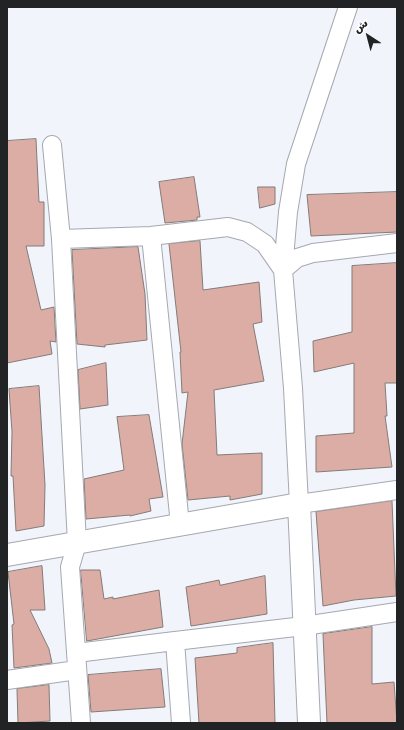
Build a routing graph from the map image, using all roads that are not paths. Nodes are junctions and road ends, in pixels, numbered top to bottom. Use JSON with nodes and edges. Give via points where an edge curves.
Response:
{"nodes":[{"id":1,"x":348,"y":7,"type":"edge"},
{"id":2,"x":52,"y":145,"type":"dead end"},
{"id":3,"x":151,"y":236,"type":"junction"},
{"id":4,"x":61,"y":239,"type":"junction"},
{"id":5,"x":397,"y":243,"type":"edge"},
{"id":6,"x":283,"y":270,"type":"junction"},
{"id":7,"x":397,"y":490,"type":"edge"},
{"id":8,"x":299,"y":504,"type":"junction"},
{"id":9,"x":180,"y":525,"type":"junction"},
{"id":10,"x":77,"y":543,"type":"junction"},
{"id":11,"x":7,"y":555,"type":"edge"},
{"id":12,"x":397,"y":612,"type":"edge"},
{"id":13,"x":304,"y":626,"type":"junction"},
{"id":14,"x":175,"y":641,"type":"junction"},
{"id":15,"x":77,"y":661,"type":"junction"},
{"id":16,"x":7,"y":680,"type":"edge"},
{"id":17,"x":81,"y":723,"type":"edge"},
{"id":18,"x":180,"y":723,"type":"edge"},
{"id":19,"x":309,"y":723,"type":"edge"}],
"edges":[{"from":1,"to":6,"type":"street","via":[[296,164],[288,212]]},
{"from":2,"to":4,"type":"street"},
{"from":3,"to":4,"type":"street"},
{"from":3,"to":6,"type":"street","via":[[228,227],[247,232],[265,244]]},
{"from":3,"to":9,"type":"street"},
{"from":4,"to":10,"type":"street"},
{"from":5,"to":6,"type":"street","via":[[313,252],[297,258]]},
{"from":6,"to":8,"type":"street"},
{"from":7,"to":8,"type":"street"},
{"from":8,"to":9,"type":"street"},
{"from":8,"to":13,"type":"street"},
{"from":9,"to":10,"type":"street"},
{"from":10,"to":11,"type":"street"},
{"from":10,"to":15,"type":"street","via":[[70,566]]},
{"from":12,"to":13,"type":"street"},
{"from":13,"to":14,"type":"street"},
{"from":13,"to":19,"type":"street"},
{"from":14,"to":15,"type":"street"},
{"from":14,"to":18,"type":"street"},
{"from":15,"to":16,"type":"street"},
{"from":15,"to":17,"type":"street"}]}
